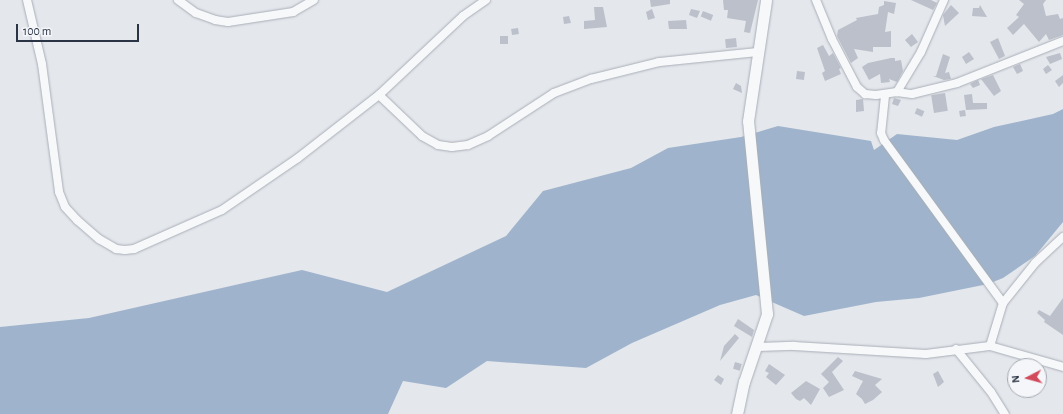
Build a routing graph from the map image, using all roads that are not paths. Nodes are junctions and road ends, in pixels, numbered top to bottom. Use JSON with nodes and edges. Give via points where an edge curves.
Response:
{"nodes":[{"id":1,"x":27,"y":0,"type":"edge"},
{"id":2,"x":178,"y":0,"type":"edge"},
{"id":3,"x":314,"y":0,"type":"edge"},
{"id":4,"x":486,"y":0,"type":"edge"},
{"id":5,"x":766,"y":0,"type":"edge"},
{"id":6,"x":816,"y":0,"type":"edge"},
{"id":7,"x":944,"y":0,"type":"edge"},
{"id":8,"x":1063,"y":41,"type":"edge"},
{"id":9,"x":758,"y":52,"type":"junction"},
{"id":10,"x":897,"y":92,"type":"junction"},
{"id":11,"x":379,"y":95,"type":"junction"},
{"id":12,"x":885,"y":96,"type":"junction"},
{"id":13,"x":1063,"y":237,"type":"edge"},
{"id":14,"x":1003,"y":303,"type":"junction"},
{"id":15,"x":990,"y":346,"type":"junction"},
{"id":16,"x":758,"y":347,"type":"junction"},
{"id":17,"x":956,"y":349,"type":"junction"},
{"id":18,"x":1063,"y":367,"type":"edge"},
{"id":19,"x":737,"y":414,"type":"edge"},
{"id":20,"x":1006,"y":414,"type":"edge"}],
"edges":[{"from":1,"to":11,"type":"street","via":[[42,64],[59,192],[65,207],[77,220],[99,239],[116,248],[134,249],[222,210],[298,158]]},
{"from":2,"to":3,"type":"street","via":[[196,13],[228,22],[293,12]]},
{"from":4,"to":11,"type":"street","via":[[463,16]]},
{"from":5,"to":9,"type":"street"},
{"from":6,"to":12,"type":"street","via":[[832,39],[857,87],[865,94]]},
{"from":7,"to":10,"type":"street","via":[[921,52]]},
{"from":8,"to":10,"type":"street","via":[[957,83],[912,94]]},
{"from":9,"to":11,"type":"street","via":[[659,62],[591,79],[554,93],[488,136],[468,145],[452,147],[438,145],[422,136]]},
{"from":9,"to":16,"type":"street","via":[[748,122],[767,314]]},
{"from":10,"to":12,"type":"street"},
{"from":12,"to":14,"type":"street","via":[[881,133],[884,140]]},
{"from":13,"to":14,"type":"street","via":[[1034,263]]},
{"from":14,"to":15,"type":"street"},
{"from":15,"to":17,"type":"street"},
{"from":15,"to":18,"type":"street"},
{"from":16,"to":17,"type":"street","via":[[794,346],[926,354]]},
{"from":16,"to":19,"type":"street","via":[[744,382]]},
{"from":17,"to":20,"type":"street"}]}
